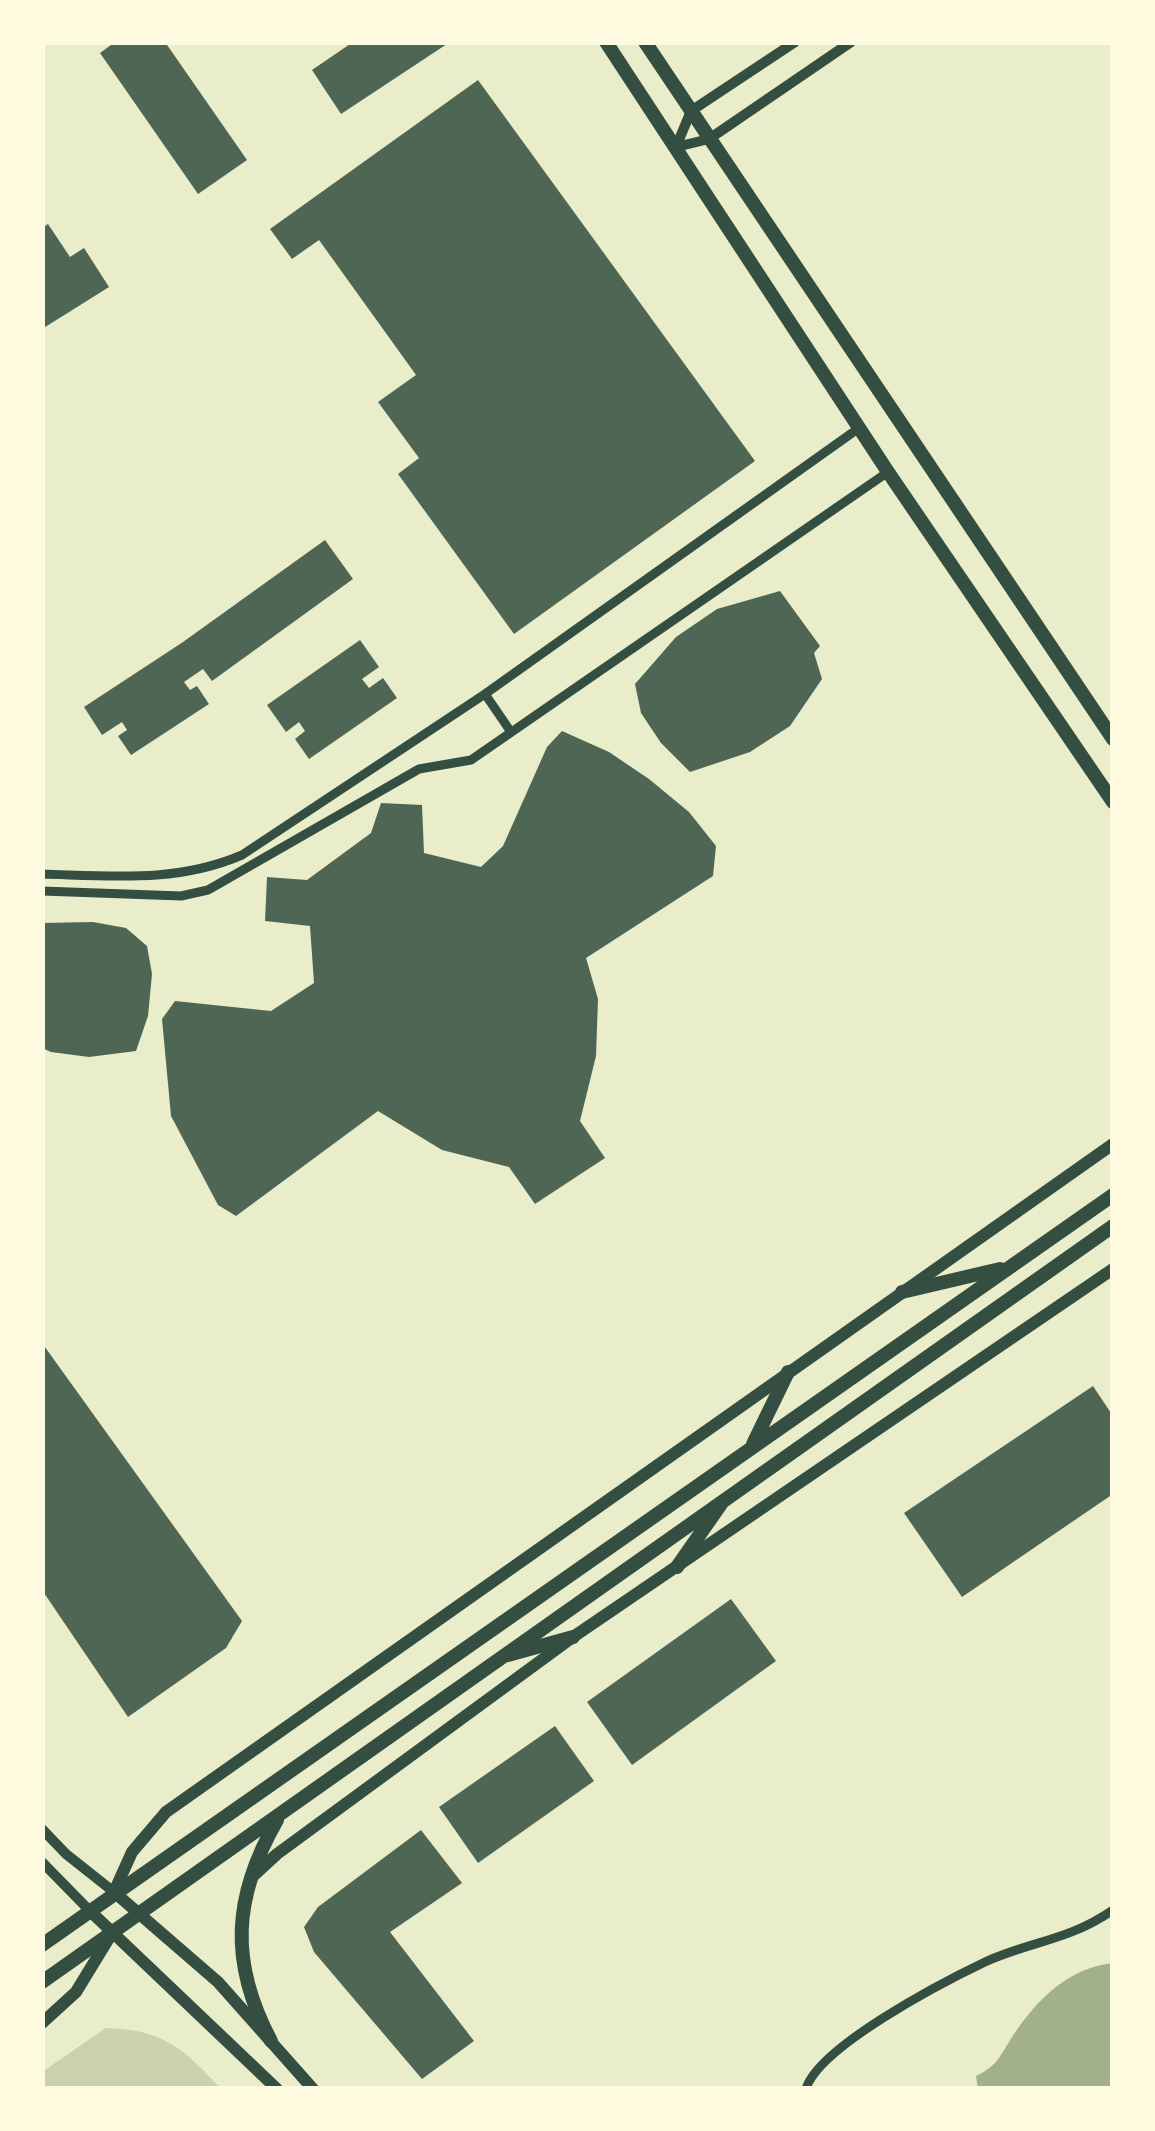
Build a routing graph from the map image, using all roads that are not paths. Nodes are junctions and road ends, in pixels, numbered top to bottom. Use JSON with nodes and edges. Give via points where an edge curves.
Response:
{"nodes":[{"id":1,"x":606,"y":42,"type":"edge"},
{"id":2,"x":645,"y":42,"type":"edge"},
{"id":3,"x":794,"y":42,"type":"edge"},
{"id":4,"x":850,"y":42,"type":"edge"},
{"id":5,"x":692,"y":111,"type":"junction"},
{"id":6,"x":709,"y":139,"type":"junction"},
{"id":7,"x":676,"y":147,"type":"junction"},
{"id":8,"x":859,"y":428,"type":"junction"},
{"id":9,"x":888,"y":472,"type":"junction"},
{"id":10,"x":484,"y":694,"type":"junction"},
{"id":11,"x":511,"y":732,"type":"junction"},
{"id":12,"x":1113,"y":739,"type":"edge"},
{"id":13,"x":1113,"y":802,"type":"edge"},
{"id":14,"x":42,"y":874,"type":"edge"},
{"id":15,"x":42,"y":891,"type":"edge"},
{"id":16,"x":1113,"y":1144,"type":"edge"},
{"id":17,"x":1113,"y":1195,"type":"edge"},
{"id":18,"x":1113,"y":1226,"type":"edge"},
{"id":19,"x":1010,"y":1267,"type":"junction"},
{"id":20,"x":1113,"y":1269,"type":"edge"},
{"id":21,"x":902,"y":1292,"type":"junction"},
{"id":22,"x":788,"y":1372,"type":"junction"},
{"id":23,"x":751,"y":1448,"type":"junction"},
{"id":24,"x":728,"y":1495,"type":"junction"},
{"id":25,"x":677,"y":1567,"type":"junction"},
{"id":26,"x":573,"y":1637,"type":"junction"},
{"id":27,"x":497,"y":1658,"type":"junction"},
{"id":28,"x":280,"y":1815,"type":"junction"},
{"id":29,"x":42,"y":1829,"type":"edge"},
{"id":30,"x":42,"y":1862,"type":"edge"},
{"id":31,"x":250,"y":1880,"type":"junction"},
{"id":32,"x":114,"y":1892,"type":"junction"},
{"id":33,"x":1113,"y":1910,"type":"edge"},
{"id":34,"x":90,"y":1911,"type":"junction"},
{"id":35,"x":139,"y":1914,"type":"junction"},
{"id":36,"x":113,"y":1932,"type":"junction"},
{"id":37,"x":42,"y":1945,"type":"edge"},
{"id":38,"x":42,"y":1982,"type":"edge"},
{"id":39,"x":42,"y":2023,"type":"edge"},
{"id":40,"x":271,"y":2042,"type":"junction"},
{"id":41,"x":277,"y":2089,"type":"edge"},
{"id":42,"x":314,"y":2089,"type":"edge"},
{"id":43,"x":806,"y":2089,"type":"edge"}],
"edges":[{"from":1,"to":7,"type":"main road"},
{"from":2,"to":5,"type":"main road"},
{"from":3,"to":5,"type":"street"},
{"from":4,"to":6,"type":"street"},
{"from":5,"to":6,"type":"main road"},
{"from":5,"to":7,"type":"street"},
{"from":6,"to":7,"type":"street"},
{"from":6,"to":12,"type":"main road"},
{"from":7,"to":8,"type":"main road"},
{"from":8,"to":9,"type":"main road"},
{"from":8,"to":10,"type":"street"},
{"from":9,"to":11,"type":"street"},
{"from":9,"to":13,"type":"main road"},
{"from":10,"to":11,"type":"street"},
{"from":10,"to":14,"type":"street","via":[[278,834],[208,869],[148,877]]},
{"from":11,"to":15,"type":"street","via":[[471,760],[419,769],[208,890]]},
{"from":16,"to":21,"type":"main road"},
{"from":17,"to":19,"type":"main road"},
{"from":18,"to":24,"type":"main road"},
{"from":19,"to":21,"type":"main road"},
{"from":19,"to":23,"type":"main road"},
{"from":20,"to":25,"type":"main road"},
{"from":21,"to":22,"type":"main road"},
{"from":22,"to":23,"type":"main road"},
{"from":22,"to":32,"type":"main road","via":[[166,1812],[131,1852]]},
{"from":23,"to":32,"type":"main road"},
{"from":24,"to":25,"type":"main road"},
{"from":24,"to":27,"type":"main road"},
{"from":25,"to":26,"type":"main road"},
{"from":26,"to":27,"type":"main road"},
{"from":26,"to":31,"type":"main road"},
{"from":27,"to":28,"type":"main road"},
{"from":28,"to":31,"type":"main road"},
{"from":28,"to":35,"type":"main road"},
{"from":29,"to":32,"type":"street"},
{"from":30,"to":34,"type":"street"},
{"from":31,"to":40,"type":"main road","via":[[241,1964]]},
{"from":32,"to":34,"type":"main road"},
{"from":32,"to":35,"type":"main road"},
{"from":33,"to":43,"type":"street","via":[[1084,1930],[987,1961],[904,2008],[836,2048]]},
{"from":34,"to":36,"type":"main road"},
{"from":34,"to":37,"type":"main road"},
{"from":35,"to":36,"type":"main road"},
{"from":35,"to":40,"type":"main road","via":[[218,1982]]},
{"from":36,"to":38,"type":"main road"},
{"from":36,"to":39,"type":"main road","via":[[76,1992]]},
{"from":36,"to":41,"type":"main road"},
{"from":40,"to":42,"type":"main road"}]}
